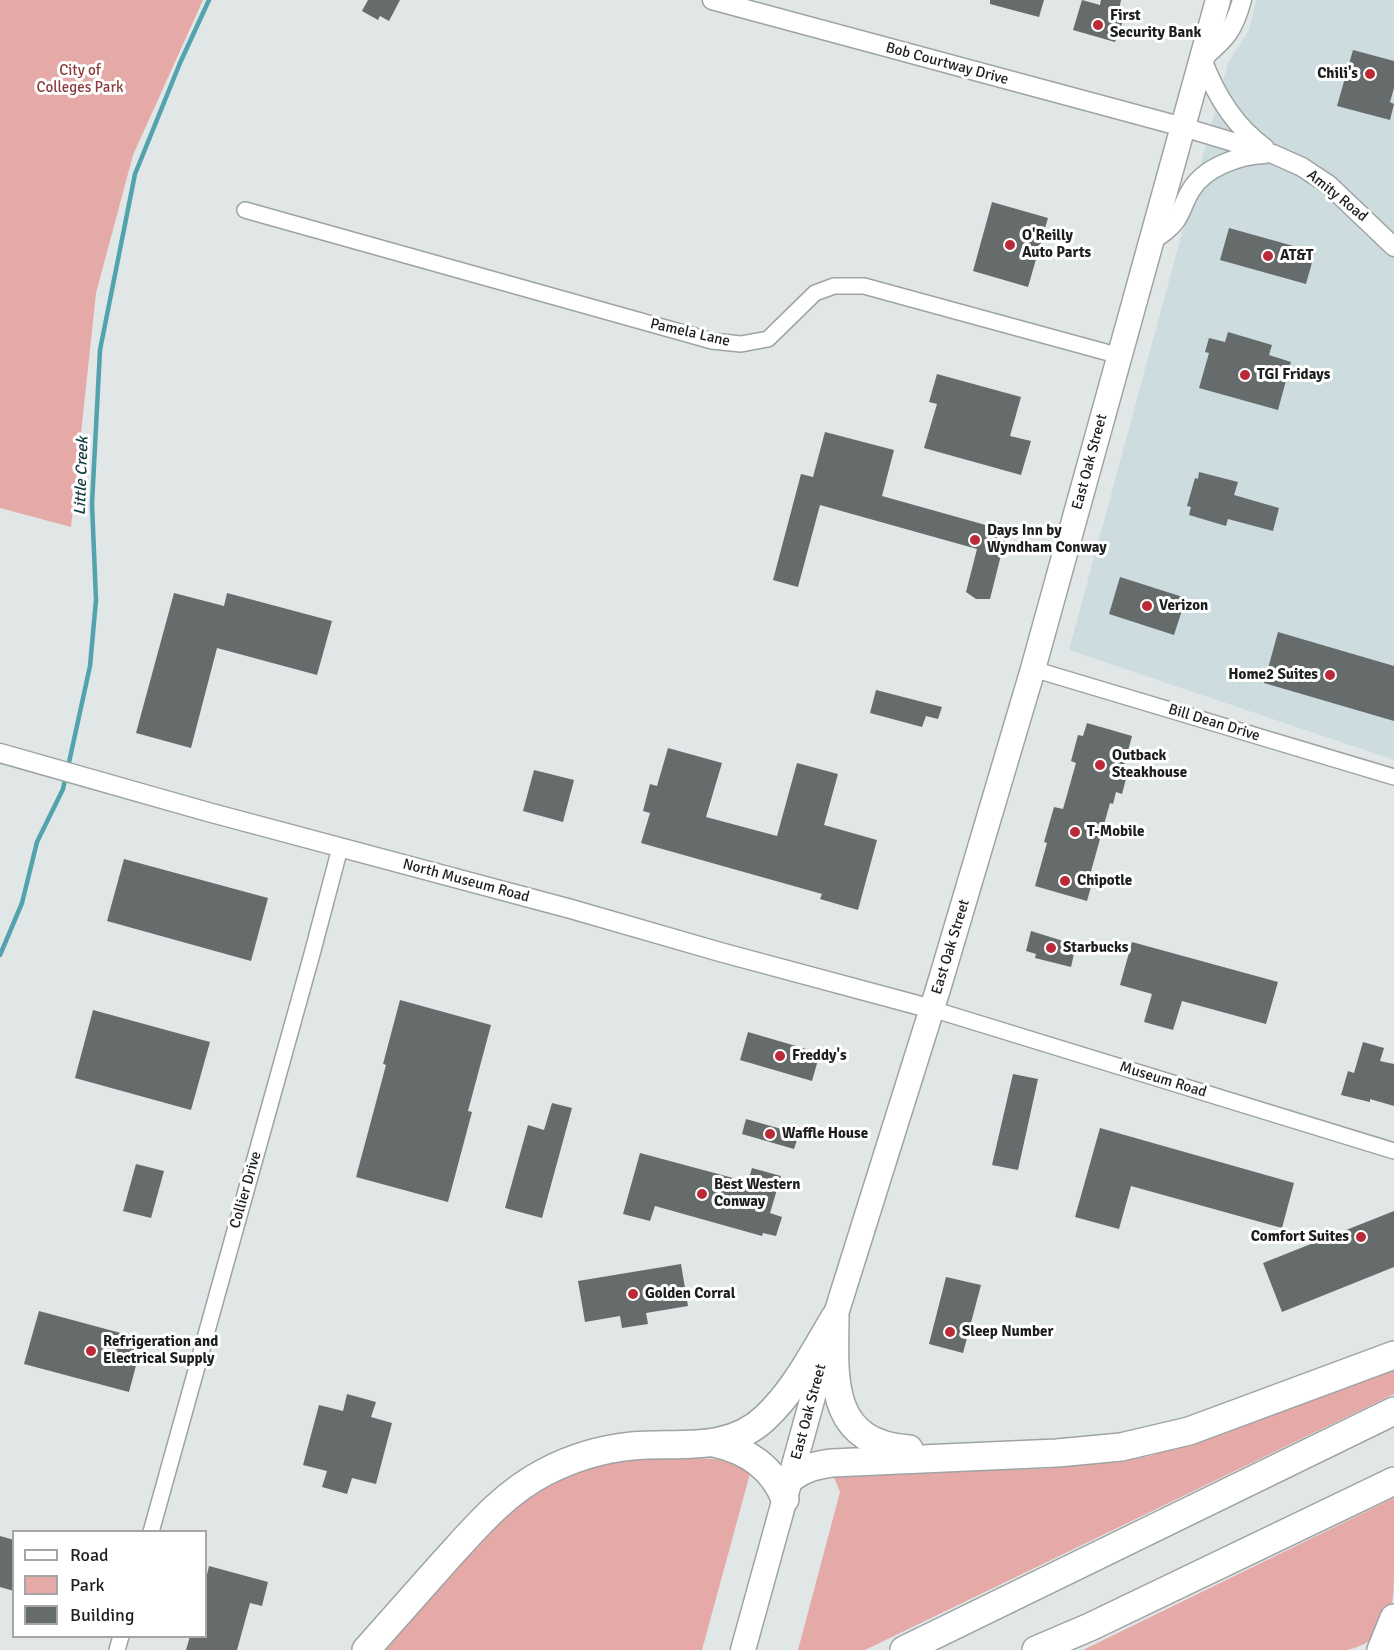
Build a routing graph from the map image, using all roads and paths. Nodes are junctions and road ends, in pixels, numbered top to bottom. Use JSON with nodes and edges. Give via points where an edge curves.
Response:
{"nodes":[{"id":1,"x":712,"y":0,"type":"edge"},
{"id":2,"x":1218,"y":0,"type":"edge"},
{"id":3,"x":1242,"y":0,"type":"edge"},
{"id":4,"x":1202,"y":59,"type":"junction"},
{"id":5,"x":1183,"y":127,"type":"junction"},
{"id":6,"x":1273,"y":154,"type":"junction"},
{"id":7,"x":245,"y":210,"type":"dead end"},
{"id":8,"x":1151,"y":241,"type":"junction"},
{"id":9,"x":1394,"y":247,"type":"edge"},
{"id":10,"x":1120,"y":356,"type":"junction"},
{"id":11,"x":1033,"y":669,"type":"junction"},
{"id":12,"x":0,"y":753,"type":"edge"},
{"id":13,"x":1394,"y":777,"type":"edge"},
{"id":14,"x":340,"y":848,"type":"junction"},
{"id":15,"x":932,"y":1009,"type":"junction"},
{"id":16,"x":1394,"y":1151,"type":"edge"},
{"id":17,"x":835,"y":1317,"type":"junction"},
{"id":18,"x":1394,"y":1354,"type":"edge"},
{"id":19,"x":1394,"y":1411,"type":"edge"},
{"id":20,"x":714,"y":1443,"type":"junction"},
{"id":21,"x":982,"y":1455,"type":"junction"},
{"id":22,"x":1394,"y":1481,"type":"edge"},
{"id":23,"x":788,"y":1489,"type":"junction"},
{"id":24,"x":152,"y":1530,"type":"edge"},
{"id":25,"x":1394,"y":1618,"type":"edge"},
{"id":26,"x":366,"y":1650,"type":"edge"},
{"id":27,"x":743,"y":1650,"type":"edge"},
{"id":28,"x":904,"y":1650,"type":"edge"},
{"id":29,"x":1036,"y":1650,"type":"edge"},
{"id":30,"x":1381,"y":1650,"type":"edge"}],
"edges":[{"from":1,"to":5,"type":"street","name":"Bob Courtway Drive"},
{"from":2,"to":4,"type":"highway","name":"East Oak Street"},
{"from":3,"to":4,"type":"street","via":[[1230,33]]},
{"from":4,"to":5,"type":"highway","name":"East Oak Street"},
{"from":4,"to":6,"type":"street","name":"Amity Road","via":[[1210,81],[1232,115]]},
{"from":5,"to":6,"type":"street","name":"Amity Road"},
{"from":5,"to":8,"type":"highway","name":"East Oak Street"},
{"from":6,"to":8,"type":"street","via":[[1228,162],[1209,172],[1191,190],[1176,220]]},
{"from":6,"to":9,"type":"street","name":"Amity Road","via":[[1329,185]]},
{"from":7,"to":10,"type":"street","name":"Pamela Lane","via":[[712,341],[741,344],[768,339],[815,293],[834,286],[864,286]]},
{"from":8,"to":10,"type":"highway","name":"East Oak Street"},
{"from":10,"to":11,"type":"highway","name":"East Oak Street"},
{"from":11,"to":13,"type":"street","name":"Bill Dean Drive"},
{"from":11,"to":15,"type":"highway","name":"East Oak Street"},
{"from":12,"to":14,"type":"street","name":"North Museum Road"},
{"from":14,"to":15,"type":"street","name":"North Museum Road"},
{"from":14,"to":24,"type":"street","name":"Collier Drive"},
{"from":15,"to":16,"type":"street","name":"Museum Road"},
{"from":15,"to":17,"type":"highway","name":"East Oak Street"},
{"from":17,"to":20,"type":"highway","via":[[796,1381],[765,1419],[741,1435]]},
{"from":17,"to":21,"type":"highway","via":[[837,1387],[845,1413],[857,1430],[894,1448]]},
{"from":17,"to":23,"type":"highway","name":"East Oak Street"},
{"from":18,"to":21,"type":"highway","via":[[1189,1431],[1121,1447]]},
{"from":19,"to":28,"type":"highway"},
{"from":20,"to":23,"type":"highway","via":[[756,1460]]},
{"from":20,"to":26,"type":"highway","via":[[598,1451],[534,1478],[477,1525]]},
{"from":21,"to":23,"type":"highway","via":[[813,1466]]},
{"from":22,"to":29,"type":"highway"},
{"from":23,"to":27,"type":"highway","name":"East Oak Street"},
{"from":25,"to":30,"type":"highway"}]}
